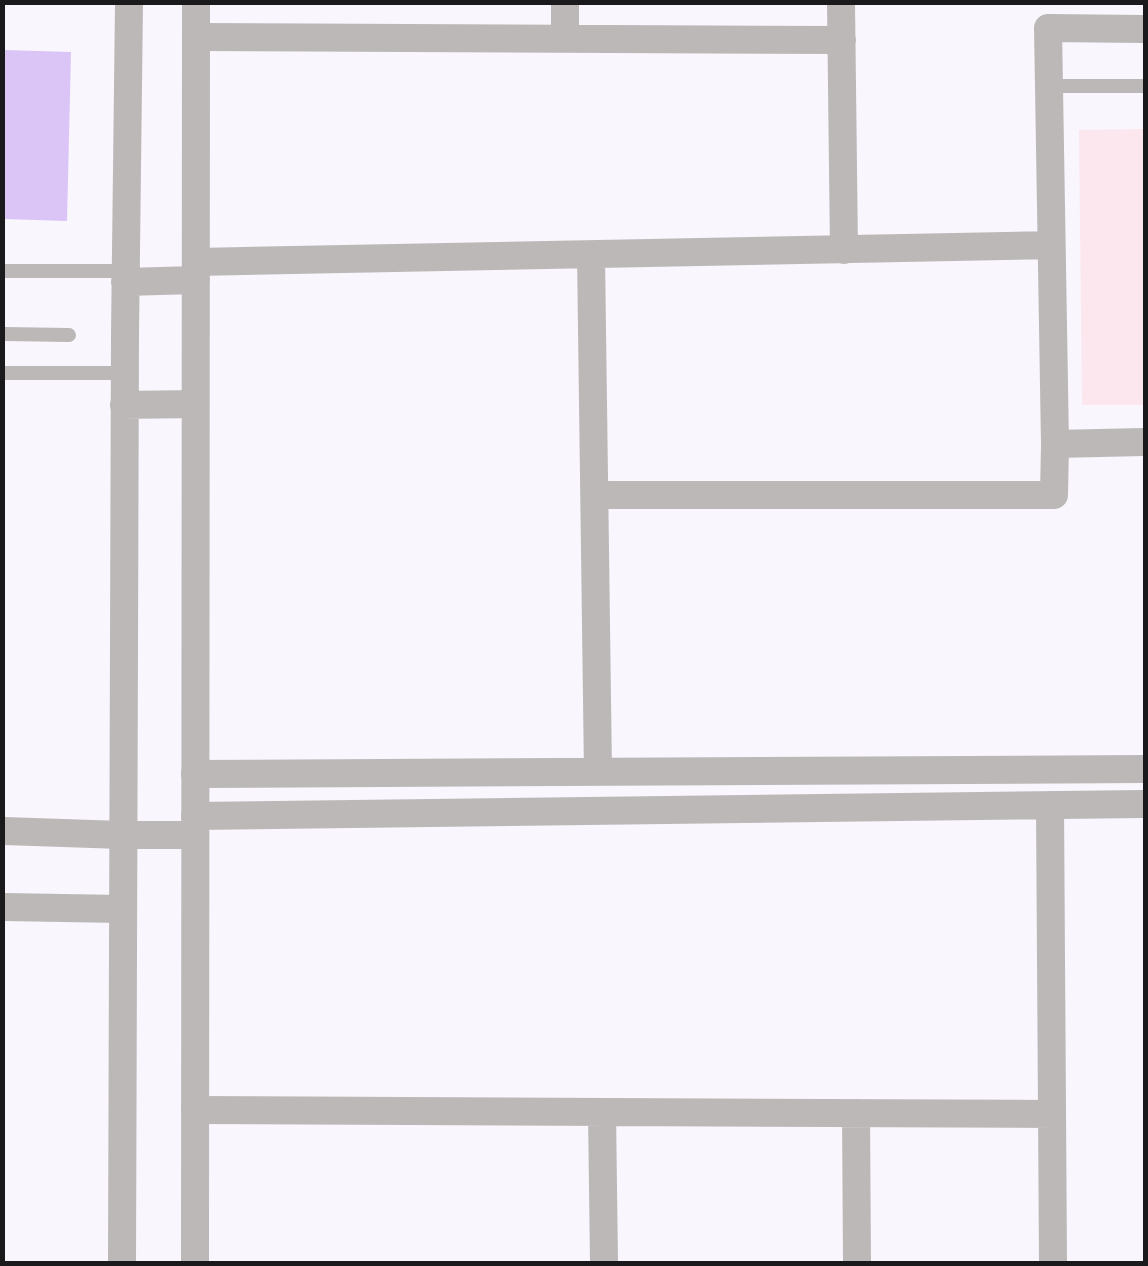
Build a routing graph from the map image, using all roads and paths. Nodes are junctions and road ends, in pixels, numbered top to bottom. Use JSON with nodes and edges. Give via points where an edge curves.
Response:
{"nodes":[{"id":1,"x":129,"y":4,"type":"edge"},
{"id":2,"x":196,"y":4,"type":"edge"},
{"id":3,"x":564,"y":4,"type":"edge"},
{"id":4,"x":841,"y":4,"type":"edge"},
{"id":5,"x":1144,"y":29,"type":"edge"},
{"id":6,"x":196,"y":37,"type":"junction"},
{"id":7,"x":565,"y":39,"type":"junction"},
{"id":8,"x":842,"y":40,"type":"junction"},
{"id":9,"x":1048,"y":86,"type":"junction"},
{"id":10,"x":1144,"y":86,"type":"edge"},
{"id":11,"x":1051,"y":246,"type":"junction"},
{"id":12,"x":844,"y":250,"type":"junction"},
{"id":13,"x":591,"y":255,"type":"junction"},
{"id":14,"x":4,"y":271,"type":"edge"},
{"id":15,"x":196,"y":271,"type":"junction"},
{"id":16,"x":125,"y":276,"type":"junction"},
{"id":17,"x":4,"y":334,"type":"edge"},
{"id":18,"x":69,"y":335,"type":"dead end"},
{"id":19,"x":4,"y":373,"type":"edge"},
{"id":20,"x":125,"y":373,"type":"junction"},
{"id":21,"x":196,"y":404,"type":"junction"},
{"id":22,"x":124,"y":405,"type":"junction"},
{"id":23,"x":1144,"y":442,"type":"edge"},
{"id":24,"x":1055,"y":444,"type":"junction"},
{"id":25,"x":595,"y":495,"type":"junction"},
{"id":26,"x":1144,"y":768,"type":"edge"},
{"id":27,"x":598,"y":772,"type":"junction"},
{"id":28,"x":195,"y":774,"type":"junction"},
{"id":29,"x":1144,"y":804,"type":"edge"},
{"id":30,"x":1050,"y":805,"type":"junction"},
{"id":31,"x":195,"y":825,"type":"junction"},
{"id":32,"x":4,"y":831,"type":"edge"},
{"id":33,"x":122,"y":835,"type":"junction"},
{"id":34,"x":4,"y":907,"type":"edge"},
{"id":35,"x":122,"y":909,"type":"junction"},
{"id":36,"x":195,"y":1110,"type":"junction"},
{"id":37,"x":602,"y":1112,"type":"junction"},
{"id":38,"x":856,"y":1113,"type":"junction"},
{"id":39,"x":1052,"y":1114,"type":"junction"},
{"id":40,"x":122,"y":1262,"type":"edge"},
{"id":41,"x":195,"y":1262,"type":"edge"},
{"id":42,"x":604,"y":1262,"type":"edge"},
{"id":43,"x":857,"y":1262,"type":"edge"},
{"id":44,"x":1053,"y":1262,"type":"edge"}],
"edges":[{"from":1,"to":16,"type":"street"},
{"from":2,"to":6,"type":"street"},
{"from":3,"to":7,"type":"street"},
{"from":4,"to":8,"type":"street"},
{"from":5,"to":9,"type":"street","via":[[1048,28]]},
{"from":6,"to":7,"type":"street"},
{"from":6,"to":15,"type":"street"},
{"from":7,"to":8,"type":"street"},
{"from":8,"to":12,"type":"street"},
{"from":9,"to":10,"type":"lane"},
{"from":9,"to":11,"type":"street"},
{"from":11,"to":12,"type":"street"},
{"from":11,"to":24,"type":"street"},
{"from":12,"to":13,"type":"street"},
{"from":13,"to":15,"type":"street"},
{"from":13,"to":25,"type":"street"},
{"from":14,"to":16,"type":"lane"},
{"from":15,"to":16,"type":"street"},
{"from":15,"to":21,"type":"street"},
{"from":16,"to":20,"type":"street"},
{"from":17,"to":18,"type":"lane"},
{"from":19,"to":20,"type":"lane"},
{"from":20,"to":22,"type":"street"},
{"from":21,"to":22,"type":"street"},
{"from":21,"to":28,"type":"street"},
{"from":22,"to":33,"type":"street"},
{"from":23,"to":24,"type":"street"},
{"from":24,"to":25,"type":"street","via":[[1054,495]]},
{"from":25,"to":27,"type":"street"},
{"from":26,"to":27,"type":"street"},
{"from":27,"to":28,"type":"street"},
{"from":28,"to":31,"type":"street"},
{"from":29,"to":30,"type":"street"},
{"from":30,"to":31,"type":"street"},
{"from":30,"to":39,"type":"street"},
{"from":31,"to":33,"type":"street"},
{"from":31,"to":36,"type":"street"},
{"from":32,"to":33,"type":"street"},
{"from":33,"to":35,"type":"street"},
{"from":34,"to":35,"type":"street"},
{"from":35,"to":40,"type":"street"},
{"from":36,"to":37,"type":"street"},
{"from":36,"to":41,"type":"street"},
{"from":37,"to":38,"type":"street"},
{"from":37,"to":42,"type":"street"},
{"from":38,"to":39,"type":"street"},
{"from":38,"to":43,"type":"street"},
{"from":39,"to":44,"type":"street"}]}
